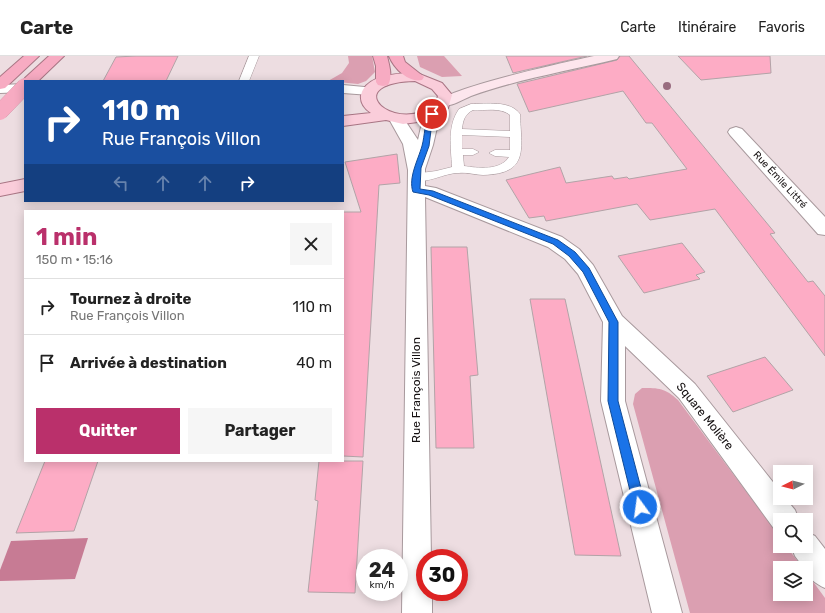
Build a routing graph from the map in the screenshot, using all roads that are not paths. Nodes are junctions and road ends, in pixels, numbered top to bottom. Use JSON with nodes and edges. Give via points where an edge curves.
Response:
{"nodes":[{"id":1,"x":32,"y":56,"type":"edge"},
{"id":2,"x":56,"y":56,"type":"edge"},
{"id":3,"x":254,"y":56,"type":"edge"},
{"id":4,"x":380,"y":56,"type":"edge"},
{"id":5,"x":396,"y":56,"type":"edge"},
{"id":6,"x":612,"y":56,"type":"edge"},
{"id":7,"x":542,"y":72,"type":"junction"},
{"id":8,"x":417,"y":77,"type":"junction"},
{"id":9,"x":31,"y":80,"type":"edge"},
{"id":10,"x":244,"y":80,"type":"edge"},
{"id":11,"x":383,"y":82,"type":"junction"},
{"id":12,"x":24,"y":83,"type":"edge"},
{"id":13,"x":434,"y":83,"type":"junction"},
{"id":14,"x":2,"y":84,"type":"edge"},
{"id":15,"x":24,"y":87,"type":"edge"},
{"id":16,"x":344,"y":89,"type":"edge"},
{"id":17,"x":369,"y":97,"type":"junction"},
{"id":18,"x":445,"y":102,"type":"junction"},
{"id":19,"x":344,"y":111,"type":"edge"},
{"id":20,"x":0,"y":112,"type":"edge"},
{"id":21,"x":432,"y":114,"type":"junction"},
{"id":22,"x":391,"y":117,"type":"junction"},
{"id":23,"x":344,"y":121,"type":"edge"},
{"id":24,"x":736,"y":132,"type":"dead end"},
{"id":25,"x":458,"y":133,"type":"junction"},
{"id":26,"x":516,"y":135,"type":"junction"},
{"id":27,"x":473,"y":152,"type":"dead end"},
{"id":28,"x":495,"y":153,"type":"dead end"},
{"id":29,"x":458,"y":169,"type":"junction"},
{"id":30,"x":417,"y":179,"type":"junction"},
{"id":31,"x":24,"y":185,"type":"edge"},
{"id":32,"x":0,"y":190,"type":"edge"},
{"id":33,"x":825,"y":229,"type":"edge"},
{"id":34,"x":614,"y":322,"type":"junction"},
{"id":35,"x":780,"y":513,"type":"edge"},
{"id":36,"x":810,"y":553,"type":"edge"},
{"id":37,"x":825,"y":573,"type":"edge"},
{"id":38,"x":417,"y":613,"type":"edge"},
{"id":39,"x":667,"y":613,"type":"edge"}],
"edges":[{"from":1,"to":14,"type":"highway"},
{"from":2,"to":9,"type":"highway"},
{"from":3,"to":10,"type":"lane"},
{"from":4,"to":11,"type":"highway"},
{"from":5,"to":8,"type":"highway","via":[[399,64]]},
{"from":6,"to":7,"type":"main road"},
{"from":7,"to":13,"type":"main road","via":[[459,84]]},
{"from":7,"to":18,"type":"main road","via":[[466,93]]},
{"from":8,"to":11,"type":"main road"},
{"from":8,"to":13,"type":"main road"},
{"from":11,"to":17,"type":"main road"},
{"from":12,"to":14,"type":"street"},
{"from":13,"to":18,"type":"main road","via":[[444,91]]},
{"from":15,"to":20,"type":"highway","bridge":true},
{"from":16,"to":17,"type":"street"},
{"from":17,"to":19,"type":"main road"},
{"from":17,"to":22,"type":"main road","via":[[374,110]]},
{"from":18,"to":21,"type":"main road","via":[[443,107]]},
{"from":21,"to":22,"type":"main road","via":[[412,119]]},
{"from":21,"to":30,"type":"street","name":"Rue François Villon"},
{"from":22,"to":23,"type":"main road"},
{"from":22,"to":30,"type":"street","name":"Rue François Villon","via":[[409,137]]},
{"from":24,"to":33,"type":"street","name":"Rue Émile Littré"},
{"from":25,"to":26,"type":"lane"},
{"from":25,"to":26,"type":"lane"},
{"from":25,"to":26,"type":"lane","via":[[466,108],[504,108],[512,110]]},
{"from":25,"to":27,"type":"lane"},
{"from":25,"to":29,"type":"lane"},
{"from":26,"to":28,"type":"lane"},
{"from":26,"to":29,"type":"lane","via":[[515,160],[511,163],[496,170]]},
{"from":29,"to":30,"type":"lane"},
{"from":30,"to":34,"type":"street","name":"Square Molière","via":[[430,192],[555,242],[572,254],[586,270]]},
{"from":30,"to":38,"type":"street","name":"Rue François Villon"},
{"from":31,"to":32,"type":"main road"},
{"from":34,"to":35,"type":"street","name":"Square Molière","via":[[687,391]]},
{"from":34,"to":39,"type":"street","name":"Square Molière","via":[[613,401]]},
{"from":36,"to":37,"type":"street"}]}
